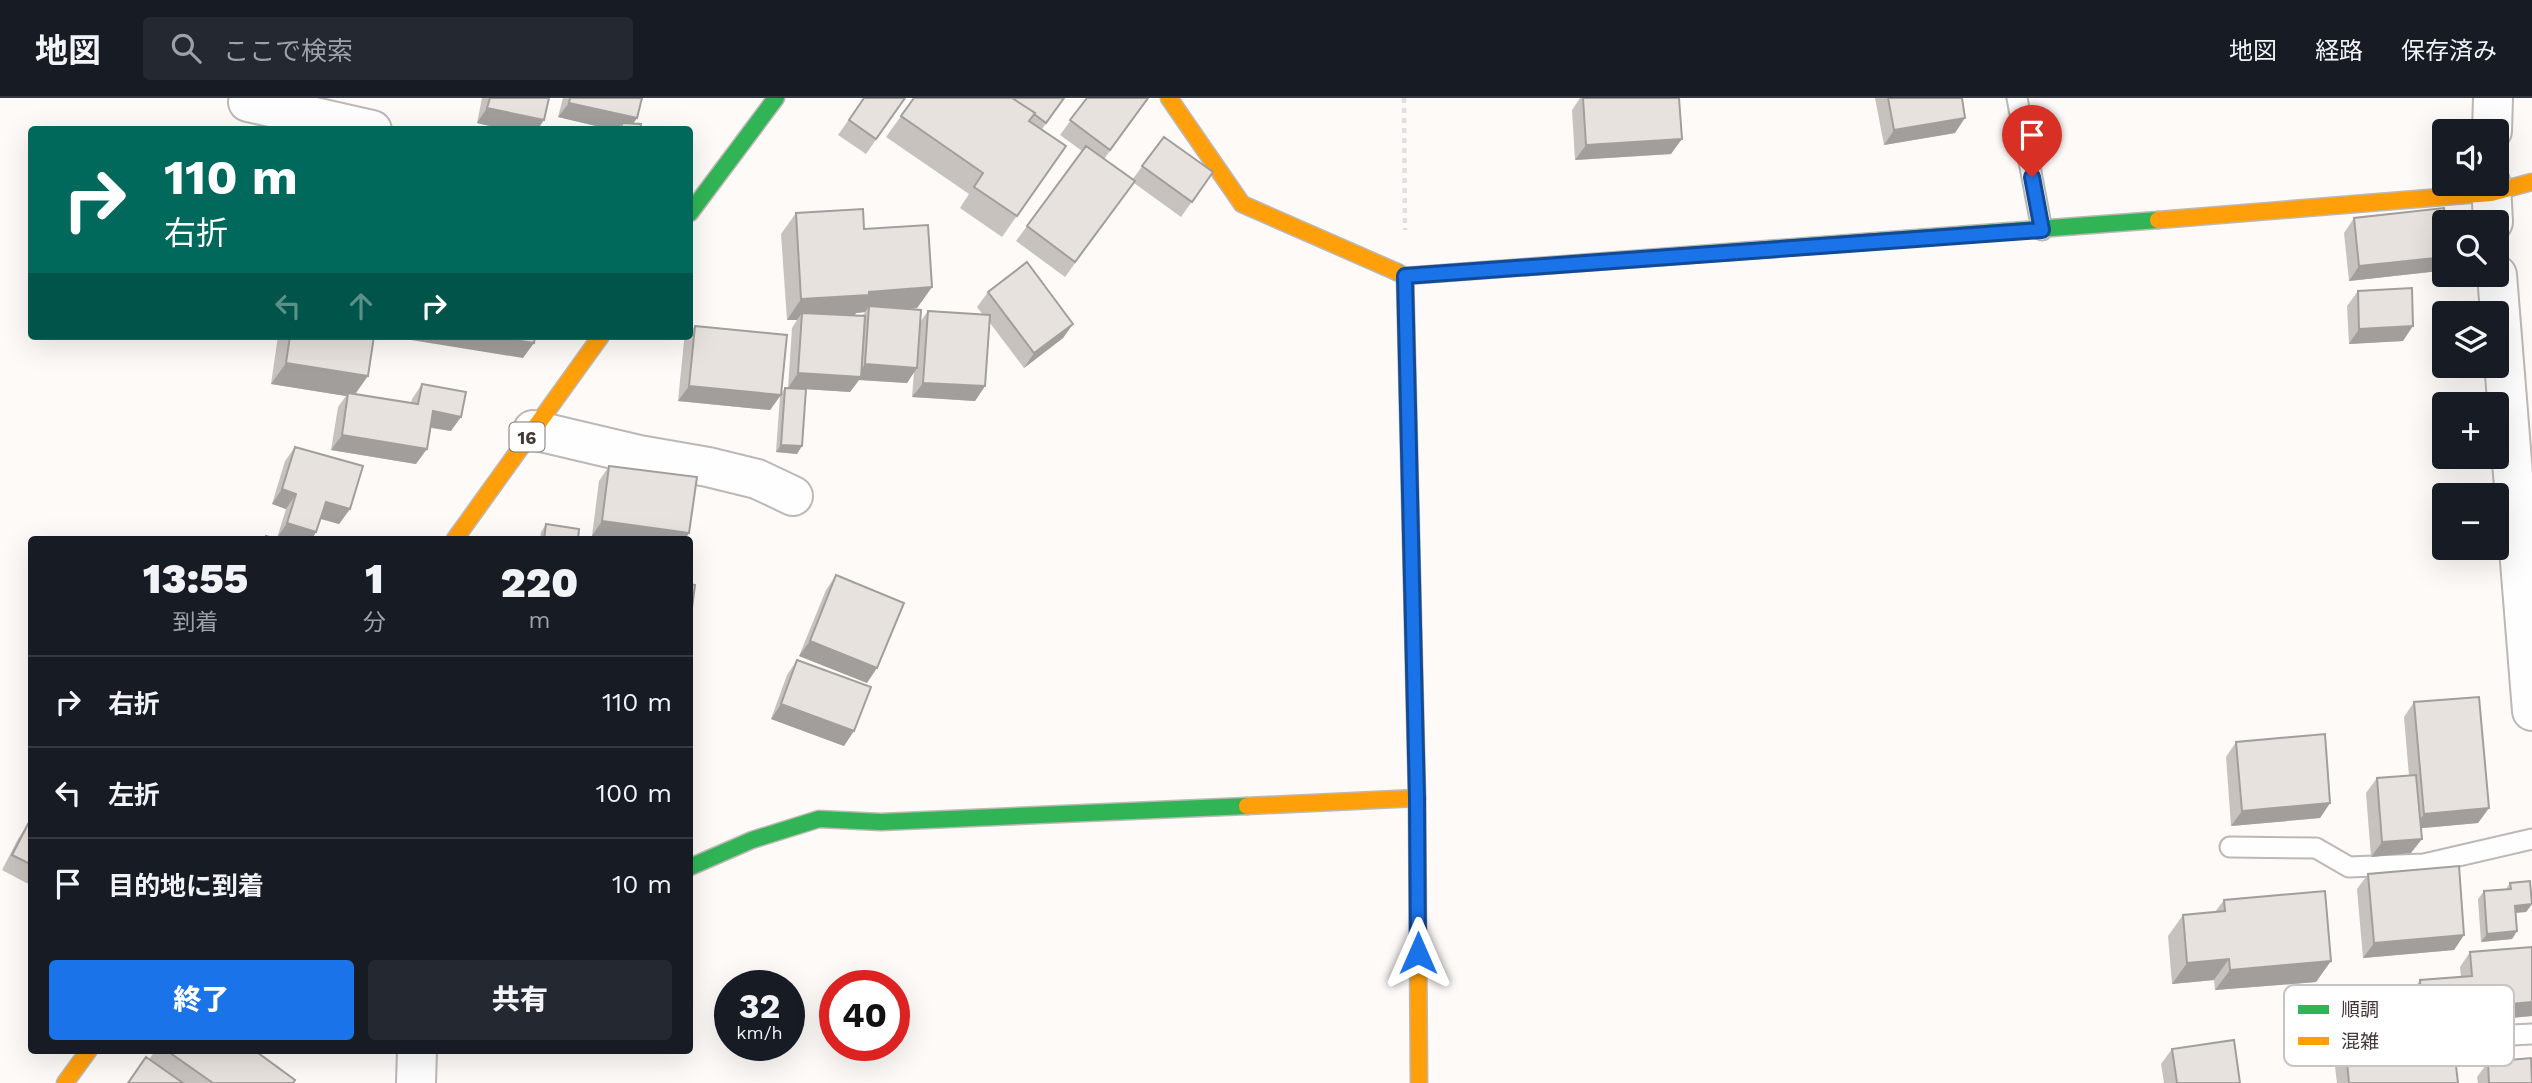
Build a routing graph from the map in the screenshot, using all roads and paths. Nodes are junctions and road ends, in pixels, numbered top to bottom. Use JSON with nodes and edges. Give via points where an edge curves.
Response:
{"nodes":[{"id":1,"x":776,"y":98,"type":"edge"},
{"id":2,"x":1169,"y":98,"type":"edge"},
{"id":3,"x":1404,"y":98,"type":"edge"},
{"id":4,"x":2017,"y":98,"type":"edge"},
{"id":5,"x":2493,"y":98,"type":"edge"},
{"id":6,"x":248,"y":102,"type":"dead end"},
{"id":7,"x":2492,"y":119,"type":"edge"},
{"id":8,"x":354,"y":126,"type":"edge"},
{"id":9,"x":2532,"y":182,"type":"edge"},
{"id":10,"x":2492,"y":200,"type":"edge"},
{"id":11,"x":693,"y":203,"type":"edge"},
{"id":12,"x":2042,"y":230,"type":"junction"},
{"id":13,"x":1405,"y":276,"type":"junction"},
{"id":14,"x":2498,"y":287,"type":"edge"},
{"id":15,"x":598,"y":340,"type":"edge"},
{"id":16,"x":533,"y":430,"type":"junction"},
{"id":17,"x":793,"y":496,"type":"dead end"},
{"id":18,"x":457,"y":536,"type":"edge"},
{"id":19,"x":2532,"y":711,"type":"edge"},
{"id":20,"x":1417,"y":798,"type":"junction"},
{"id":21,"x":2532,"y":839,"type":"edge"},
{"id":22,"x":2230,"y":847,"type":"dead end"},
{"id":23,"x":693,"y":866,"type":"edge"},
{"id":24,"x":2532,"y":1034,"type":"edge"},
{"id":25,"x":2514,"y":1035,"type":"edge"},
{"id":26,"x":86,"y":1054,"type":"edge"},
{"id":27,"x":417,"y":1054,"type":"edge"},
{"id":28,"x":65,"y":1083,"type":"edge"},
{"id":29,"x":416,"y":1083,"type":"edge"},
{"id":30,"x":1419,"y":1083,"type":"edge"}],
"edges":[{"from":1,"to":11,"type":"street"},
{"from":2,"to":13,"type":"street","via":[[1242,204]]},
{"from":3,"to":13,"type":"path"},
{"from":4,"to":12,"type":"lane"},
{"from":5,"to":7,"type":"street"},
{"from":6,"to":8,"type":"street"},
{"from":9,"to":10,"type":"street"},
{"from":10,"to":12,"type":"street"},
{"from":12,"to":13,"type":"street"},
{"from":13,"to":20,"type":"street"},
{"from":14,"to":19,"type":"street"},
{"from":15,"to":16,"type":"street","number":"16"},
{"from":16,"to":17,"type":"street","via":[[757,479]]},
{"from":16,"to":18,"type":"street","number":"16"},
{"from":20,"to":23,"type":"street","via":[[881,822],[819,819],[752,840]]},
{"from":20,"to":30,"type":"street"},
{"from":21,"to":22,"type":"lane","via":[[2424,864],[2349,867],[2316,848]]},
{"from":24,"to":25,"type":"lane"},
{"from":26,"to":28,"type":"street"},
{"from":27,"to":29,"type":"street"}]}
